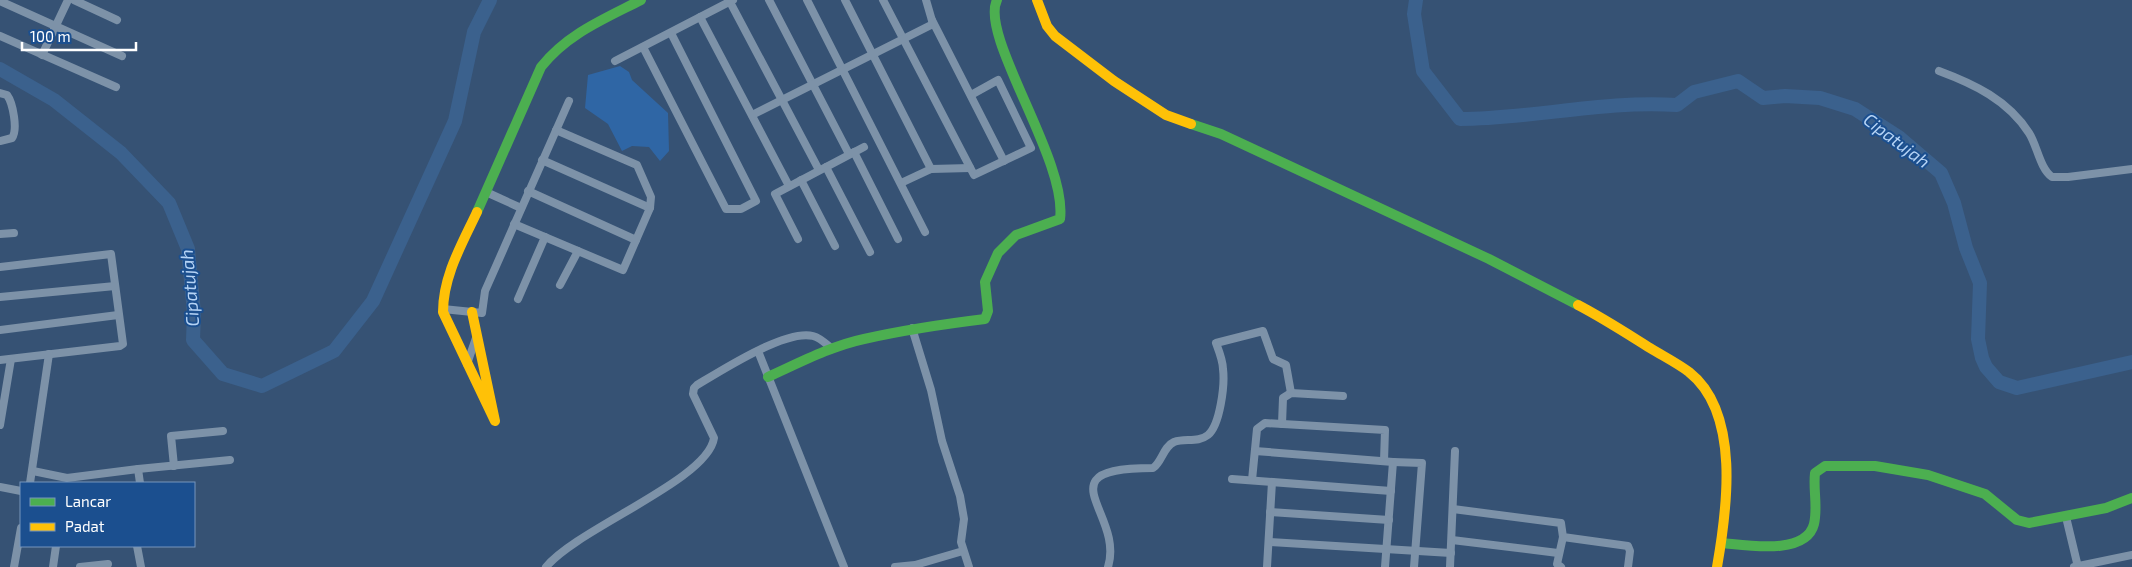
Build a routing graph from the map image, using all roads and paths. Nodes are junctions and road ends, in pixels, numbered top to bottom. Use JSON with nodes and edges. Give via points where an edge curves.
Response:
{"nodes":[{"id":1,"x":68,"y":0,"type":"edge"},
{"id":2,"x":74,"y":0,"type":"edge"},
{"id":3,"x":642,"y":0,"type":"edge"},
{"id":4,"x":712,"y":0,"type":"edge"},
{"id":5,"x":769,"y":0,"type":"edge"},
{"id":6,"x":807,"y":0,"type":"edge"},
{"id":7,"x":846,"y":0,"type":"edge"},
{"id":8,"x":882,"y":0,"type":"edge"},
{"id":9,"x":922,"y":0,"type":"edge"},
{"id":10,"x":926,"y":0,"type":"edge"},
{"id":11,"x":997,"y":0,"type":"edge"},
{"id":12,"x":1037,"y":0,"type":"edge"},
{"id":13,"x":0,"y":1,"type":"edge"},
{"id":14,"x":732,"y":1,"type":"edge"},
{"id":15,"x":717,"y":9,"type":"junction"},
{"id":16,"x":700,"y":17,"type":"junction"},
{"id":17,"x":117,"y":20,"type":"dead end"},
{"id":18,"x":934,"y":24,"type":"junction"},
{"id":19,"x":56,"y":26,"type":"junction"},
{"id":20,"x":671,"y":32,"type":"junction"},
{"id":21,"x":0,"y":36,"type":"edge"},
{"id":22,"x":903,"y":39,"type":"junction"},
{"id":23,"x":642,"y":47,"type":"junction"},
{"id":24,"x":42,"y":55,"type":"junction"},
{"id":25,"x":873,"y":55,"type":"junction"},
{"id":26,"x":122,"y":56,"type":"dead end"},
{"id":27,"x":616,"y":61,"type":"dead end"},
{"id":28,"x":842,"y":68,"type":"junction"},
{"id":29,"x":1939,"y":71,"type":"dead end"},
{"id":30,"x":812,"y":83,"type":"junction"},
{"id":31,"x":116,"y":87,"type":"dead end"},
{"id":32,"x":0,"y":93,"type":"edge"},
{"id":33,"x":971,"y":94,"type":"junction"},
{"id":34,"x":782,"y":100,"type":"junction"},
{"id":35,"x":569,"y":101,"type":"dead end"},
{"id":36,"x":752,"y":115,"type":"junction"},
{"id":37,"x":556,"y":130,"type":"junction"},
{"id":38,"x":0,"y":141,"type":"edge"},
{"id":39,"x":864,"y":147,"type":"dead end"},
{"id":40,"x":852,"y":153,"type":"junction"},
{"id":41,"x":542,"y":160,"type":"junction"},
{"id":42,"x":1004,"y":161,"type":"junction"},
{"id":43,"x":823,"y":168,"type":"junction"},
{"id":44,"x":970,"y":168,"type":"junction"},
{"id":45,"x":931,"y":169,"type":"junction"},
{"id":46,"x":2132,"y":169,"type":"edge"},
{"id":47,"x":801,"y":180,"type":"junction"},
{"id":48,"x":901,"y":184,"type":"junction"},
{"id":49,"x":789,"y":186,"type":"junction"},
{"id":50,"x":528,"y":191,"type":"junction"},
{"id":51,"x":486,"y":192,"type":"junction"},
{"id":52,"x":521,"y":208,"type":"junction"},
{"id":53,"x":650,"y":208,"type":"junction"},
{"id":54,"x":514,"y":224,"type":"junction"},
{"id":55,"x":14,"y":232,"type":"dead end"},
{"id":56,"x":925,"y":232,"type":"dead end"},
{"id":57,"x":0,"y":234,"type":"edge"},
{"id":58,"x":546,"y":237,"type":"junction"},
{"id":59,"x":798,"y":239,"type":"dead end"},
{"id":60,"x":898,"y":239,"type":"dead end"},
{"id":61,"x":636,"y":240,"type":"junction"},
{"id":62,"x":835,"y":246,"type":"dead end"},
{"id":63,"x":578,"y":251,"type":"junction"},
{"id":64,"x":870,"y":252,"type":"dead end"},
{"id":65,"x":0,"y":267,"type":"edge"},
{"id":66,"x":560,"y":285,"type":"dead end"},
{"id":67,"x":115,"y":286,"type":"junction"},
{"id":68,"x":0,"y":297,"type":"edge"},
{"id":69,"x":518,"y":299,"type":"dead end"},
{"id":70,"x":443,"y":308,"type":"junction"},
{"id":71,"x":472,"y":312,"type":"junction"},
{"id":72,"x":118,"y":315,"type":"junction"},
{"id":73,"x":912,"y":328,"type":"junction"},
{"id":74,"x":0,"y":330,"type":"edge"},
{"id":75,"x":477,"y":336,"type":"junction"},
{"id":76,"x":832,"y":349,"type":"junction"},
{"id":77,"x":758,"y":351,"type":"junction"},
{"id":78,"x":49,"y":354,"type":"junction"},
{"id":79,"x":11,"y":359,"type":"junction"},
{"id":80,"x":0,"y":360,"type":"edge"},
{"id":81,"x":468,"y":364,"type":"junction"},
{"id":82,"x":768,"y":378,"type":"junction"},
{"id":83,"x":2,"y":393,"type":"edge"},
{"id":84,"x":1290,"y":393,"type":"junction"},
{"id":85,"x":1343,"y":396,"type":"dead end"},
{"id":86,"x":0,"y":424,"type":"edge"},
{"id":87,"x":1282,"y":424,"type":"junction"},
{"id":88,"x":223,"y":431,"type":"dead end"},
{"id":89,"x":1255,"y":451,"type":"junction"},
{"id":90,"x":1455,"y":451,"type":"dead end"},
{"id":91,"x":230,"y":460,"type":"dead end"},
{"id":92,"x":1388,"y":461,"type":"junction"},
{"id":93,"x":174,"y":466,"type":"junction"},
{"id":94,"x":138,"y":469,"type":"junction"},
{"id":95,"x":33,"y":471,"type":"junction"},
{"id":96,"x":1232,"y":479,"type":"dead end"},
{"id":97,"x":67,"y":480,"type":"edge"},
{"id":98,"x":1252,"y":480,"type":"junction"},
{"id":99,"x":30,"y":482,"type":"edge"},
{"id":100,"x":140,"y":482,"type":"edge"},
{"id":101,"x":1272,"y":482,"type":"junction"},
{"id":102,"x":0,"y":487,"type":"edge"},
{"id":103,"x":20,"y":491,"type":"edge"},
{"id":104,"x":1390,"y":491,"type":"junction"},
{"id":105,"x":2132,"y":498,"type":"edge"},
{"id":106,"x":1453,"y":509,"type":"junction"},
{"id":107,"x":1270,"y":512,"type":"junction"},
{"id":108,"x":2066,"y":516,"type":"junction"},
{"id":109,"x":1389,"y":520,"type":"junction"},
{"id":110,"x":20,"y":534,"type":"edge"},
{"id":111,"x":1563,"y":537,"type":"junction"},
{"id":112,"x":1452,"y":540,"type":"junction"},
{"id":113,"x":1269,"y":542,"type":"junction"},
{"id":114,"x":1722,"y":543,"type":"junction"},
{"id":115,"x":56,"y":547,"type":"edge"},
{"id":116,"x":137,"y":547,"type":"edge"},
{"id":117,"x":1387,"y":550,"type":"junction"},
{"id":118,"x":963,"y":551,"type":"junction"},
{"id":119,"x":1415,"y":551,"type":"junction"},
{"id":120,"x":1451,"y":553,"type":"junction"},
{"id":121,"x":1558,"y":553,"type":"junction"},
{"id":122,"x":2132,"y":555,"type":"edge"},
{"id":123,"x":108,"y":564,"type":"dead end"},
{"id":124,"x":14,"y":567,"type":"edge"},
{"id":125,"x":53,"y":567,"type":"edge"},
{"id":126,"x":80,"y":567,"type":"edge"},
{"id":127,"x":141,"y":567,"type":"edge"},
{"id":128,"x":546,"y":567,"type":"edge"},
{"id":129,"x":844,"y":567,"type":"edge"},
{"id":130,"x":895,"y":567,"type":"edge"},
{"id":131,"x":969,"y":567,"type":"edge"},
{"id":132,"x":1108,"y":567,"type":"edge"},
{"id":133,"x":1267,"y":567,"type":"edge"},
{"id":134,"x":1385,"y":567,"type":"edge"},
{"id":135,"x":1414,"y":567,"type":"edge"},
{"id":136,"x":1450,"y":567,"type":"edge"},
{"id":137,"x":1562,"y":567,"type":"edge"},
{"id":138,"x":1628,"y":567,"type":"edge"},
{"id":139,"x":1717,"y":567,"type":"edge"},
{"id":140,"x":2077,"y":567,"type":"edge"}],
"edges":[{"from":1,"to":19,"type":"street"},
{"from":2,"to":17,"type":"street"},
{"from":3,"to":51,"type":"street","via":[[563,41],[551,52],[541,67]]},
{"from":4,"to":15,"type":"street"},
{"from":5,"to":30,"type":"street"},
{"from":6,"to":28,"type":"street"},
{"from":7,"to":25,"type":"street"},
{"from":8,"to":22,"type":"street"},
{"from":9,"to":18,"type":"street"},
{"from":10,"to":18,"type":"street"},
{"from":11,"to":73,"type":"street","via":[[994,6],[995,29],[1047,152],[1062,206],[1061,216],[1056,221],[1036,225],[1011,237],[994,259],[985,280],[988,312],[984,319]]},
{"from":12,"to":114,"type":"street","via":[[1047,26],[1055,36],[1166,115],[1222,134],[1489,259],[1591,312],[1688,372],[1708,394],[1721,422],[1724,449]]},
{"from":13,"to":19,"type":"street"},
{"from":14,"to":15,"type":"street"},
{"from":14,"to":34,"type":"street"},
{"from":15,"to":16,"type":"street"},
{"from":16,"to":20,"type":"street"},
{"from":16,"to":36,"type":"street"},
{"from":18,"to":22,"type":"street"},
{"from":18,"to":33,"type":"street"},
{"from":19,"to":24,"type":"street"},
{"from":19,"to":26,"type":"street"},
{"from":20,"to":23,"type":"street"},
{"from":20,"to":23,"type":"street","via":[[756,201],[740,209],[726,210]]},
{"from":21,"to":24,"type":"street"},
{"from":22,"to":25,"type":"street"},
{"from":22,"to":44,"type":"street"},
{"from":23,"to":27,"type":"street"},
{"from":24,"to":31,"type":"street"},
{"from":25,"to":28,"type":"street"},
{"from":25,"to":45,"type":"street"},
{"from":28,"to":30,"type":"street"},
{"from":28,"to":48,"type":"street"},
{"from":29,"to":46,"type":"street","via":[[1971,83],[2012,111],[2030,134],[2052,177]]},
{"from":30,"to":34,"type":"street"},
{"from":30,"to":40,"type":"street"},
{"from":32,"to":38,"type":"street","via":[[10,100],[15,132],[12,138]]},
{"from":33,"to":42,"type":"street"},
{"from":33,"to":42,"type":"street","via":[[998,80],[1031,148]]},
{"from":34,"to":36,"type":"street"},
{"from":34,"to":43,"type":"street"},
{"from":35,"to":37,"type":"street"},
{"from":36,"to":49,"type":"street"},
{"from":37,"to":41,"type":"street"},
{"from":37,"to":53,"type":"street","via":[[637,165],[651,197]]},
{"from":39,"to":40,"type":"street"},
{"from":40,"to":43,"type":"street"},
{"from":40,"to":60,"type":"street"},
{"from":41,"to":50,"type":"street"},
{"from":41,"to":53,"type":"street"},
{"from":42,"to":44,"type":"street","via":[[974,175]]},
{"from":43,"to":47,"type":"street"},
{"from":43,"to":64,"type":"street"},
{"from":44,"to":45,"type":"street"},
{"from":45,"to":48,"type":"street"},
{"from":47,"to":49,"type":"street"},
{"from":47,"to":62,"type":"street"},
{"from":48,"to":56,"type":"street"},
{"from":49,"to":59,"type":"street","via":[[775,194]]},
{"from":50,"to":52,"type":"street"},
{"from":50,"to":61,"type":"street"},
{"from":51,"to":52,"type":"street"},
{"from":51,"to":70,"type":"street","via":[[447,279]]},
{"from":52,"to":54,"type":"street"},
{"from":53,"to":61,"type":"street"},
{"from":54,"to":58,"type":"street"},
{"from":54,"to":71,"type":"street","via":[[485,291],[482,313]]},
{"from":55,"to":57,"type":"street"},
{"from":58,"to":63,"type":"street"},
{"from":58,"to":69,"type":"street"},
{"from":61,"to":63,"type":"street","via":[[623,270]]},
{"from":63,"to":66,"type":"street"},
{"from":65,"to":67,"type":"street","via":[[111,254]]},
{"from":67,"to":68,"type":"street"},
{"from":67,"to":72,"type":"street"},
{"from":70,"to":71,"type":"street"},
{"from":70,"to":81,"type":"street"},
{"from":71,"to":75,"type":"street"},
{"from":72,"to":74,"type":"street"},
{"from":72,"to":78,"type":"street","via":[[121,346]]},
{"from":73,"to":76,"type":"street"},
{"from":73,"to":118,"type":"street","via":[[960,496],[964,519]]},
{"from":75,"to":81,"type":"street"},
{"from":75,"to":81,"type":"street","via":[[495,421]]},
{"from":76,"to":77,"type":"street","via":[[821,340],[804,335],[787,338]]},
{"from":76,"to":82,"type":"street"},
{"from":77,"to":82,"type":"street"},
{"from":77,"to":128,"type":"street","via":[[694,388],[714,438],[708,454],[683,475],[572,544]]},
{"from":78,"to":79,"type":"street"},
{"from":78,"to":95,"type":"street"},
{"from":79,"to":80,"type":"street"},
{"from":79,"to":83,"type":"street"},
{"from":82,"to":129,"type":"street"},
{"from":83,"to":86,"type":"street"},
{"from":84,"to":85,"type":"street"},
{"from":84,"to":87,"type":"street","via":[[1283,398]]},
{"from":84,"to":132,"type":"street","via":[[1286,365],[1273,360],[1263,331],[1216,343],[1224,367],[1223,382],[1221,402],[1208,435],[1174,442],[1153,468],[1103,473],[1096,478],[1095,504],[1110,538]]},
{"from":87,"to":89,"type":"street","via":[[1260,425]]},
{"from":87,"to":92,"type":"street","via":[[1386,430]]},
{"from":88,"to":93,"type":"street","via":[[171,436]]},
{"from":89,"to":92,"type":"street"},
{"from":89,"to":98,"type":"street"},
{"from":90,"to":106,"type":"street"},
{"from":91,"to":93,"type":"street"},
{"from":92,"to":104,"type":"street"},
{"from":92,"to":119,"type":"street","via":[[1422,463]]},
{"from":93,"to":94,"type":"street"},
{"from":94,"to":97,"type":"street"},
{"from":94,"to":100,"type":"street"},
{"from":95,"to":97,"type":"street"},
{"from":95,"to":99,"type":"street"},
{"from":96,"to":98,"type":"street"},
{"from":98,"to":101,"type":"street"},
{"from":101,"to":104,"type":"street"},
{"from":101,"to":107,"type":"street"},
{"from":102,"to":103,"type":"street"},
{"from":104,"to":109,"type":"street"},
{"from":105,"to":108,"type":"street","via":[[2106,508]]},
{"from":106,"to":111,"type":"street","via":[[1561,522]]},
{"from":106,"to":112,"type":"street"},
{"from":107,"to":109,"type":"street"},
{"from":107,"to":113,"type":"street"},
{"from":108,"to":114,"type":"street","via":[[2024,522],[1985,494],[1928,475],[1875,466],[1825,466],[1815,473],[1814,526],[1803,540],[1785,545]]},
{"from":108,"to":140,"type":"street"},
{"from":109,"to":117,"type":"street"},
{"from":110,"to":124,"type":"street"},
{"from":111,"to":121,"type":"street"},
{"from":111,"to":138,"type":"street","via":[[1628,546]]},
{"from":112,"to":120,"type":"street"},
{"from":112,"to":121,"type":"street"},
{"from":113,"to":117,"type":"street"},
{"from":113,"to":133,"type":"street"},
{"from":114,"to":139,"type":"street"},
{"from":115,"to":125,"type":"street"},
{"from":116,"to":127,"type":"street"},
{"from":117,"to":119,"type":"street"},
{"from":117,"to":134,"type":"street"},
{"from":118,"to":130,"type":"street","via":[[915,565]]},
{"from":118,"to":131,"type":"street"},
{"from":119,"to":120,"type":"street"},
{"from":119,"to":135,"type":"street"},
{"from":120,"to":136,"type":"street"},
{"from":121,"to":137,"type":"street","via":[[1557,564]]},
{"from":122,"to":140,"type":"street"},
{"from":123,"to":126,"type":"street"}]}
